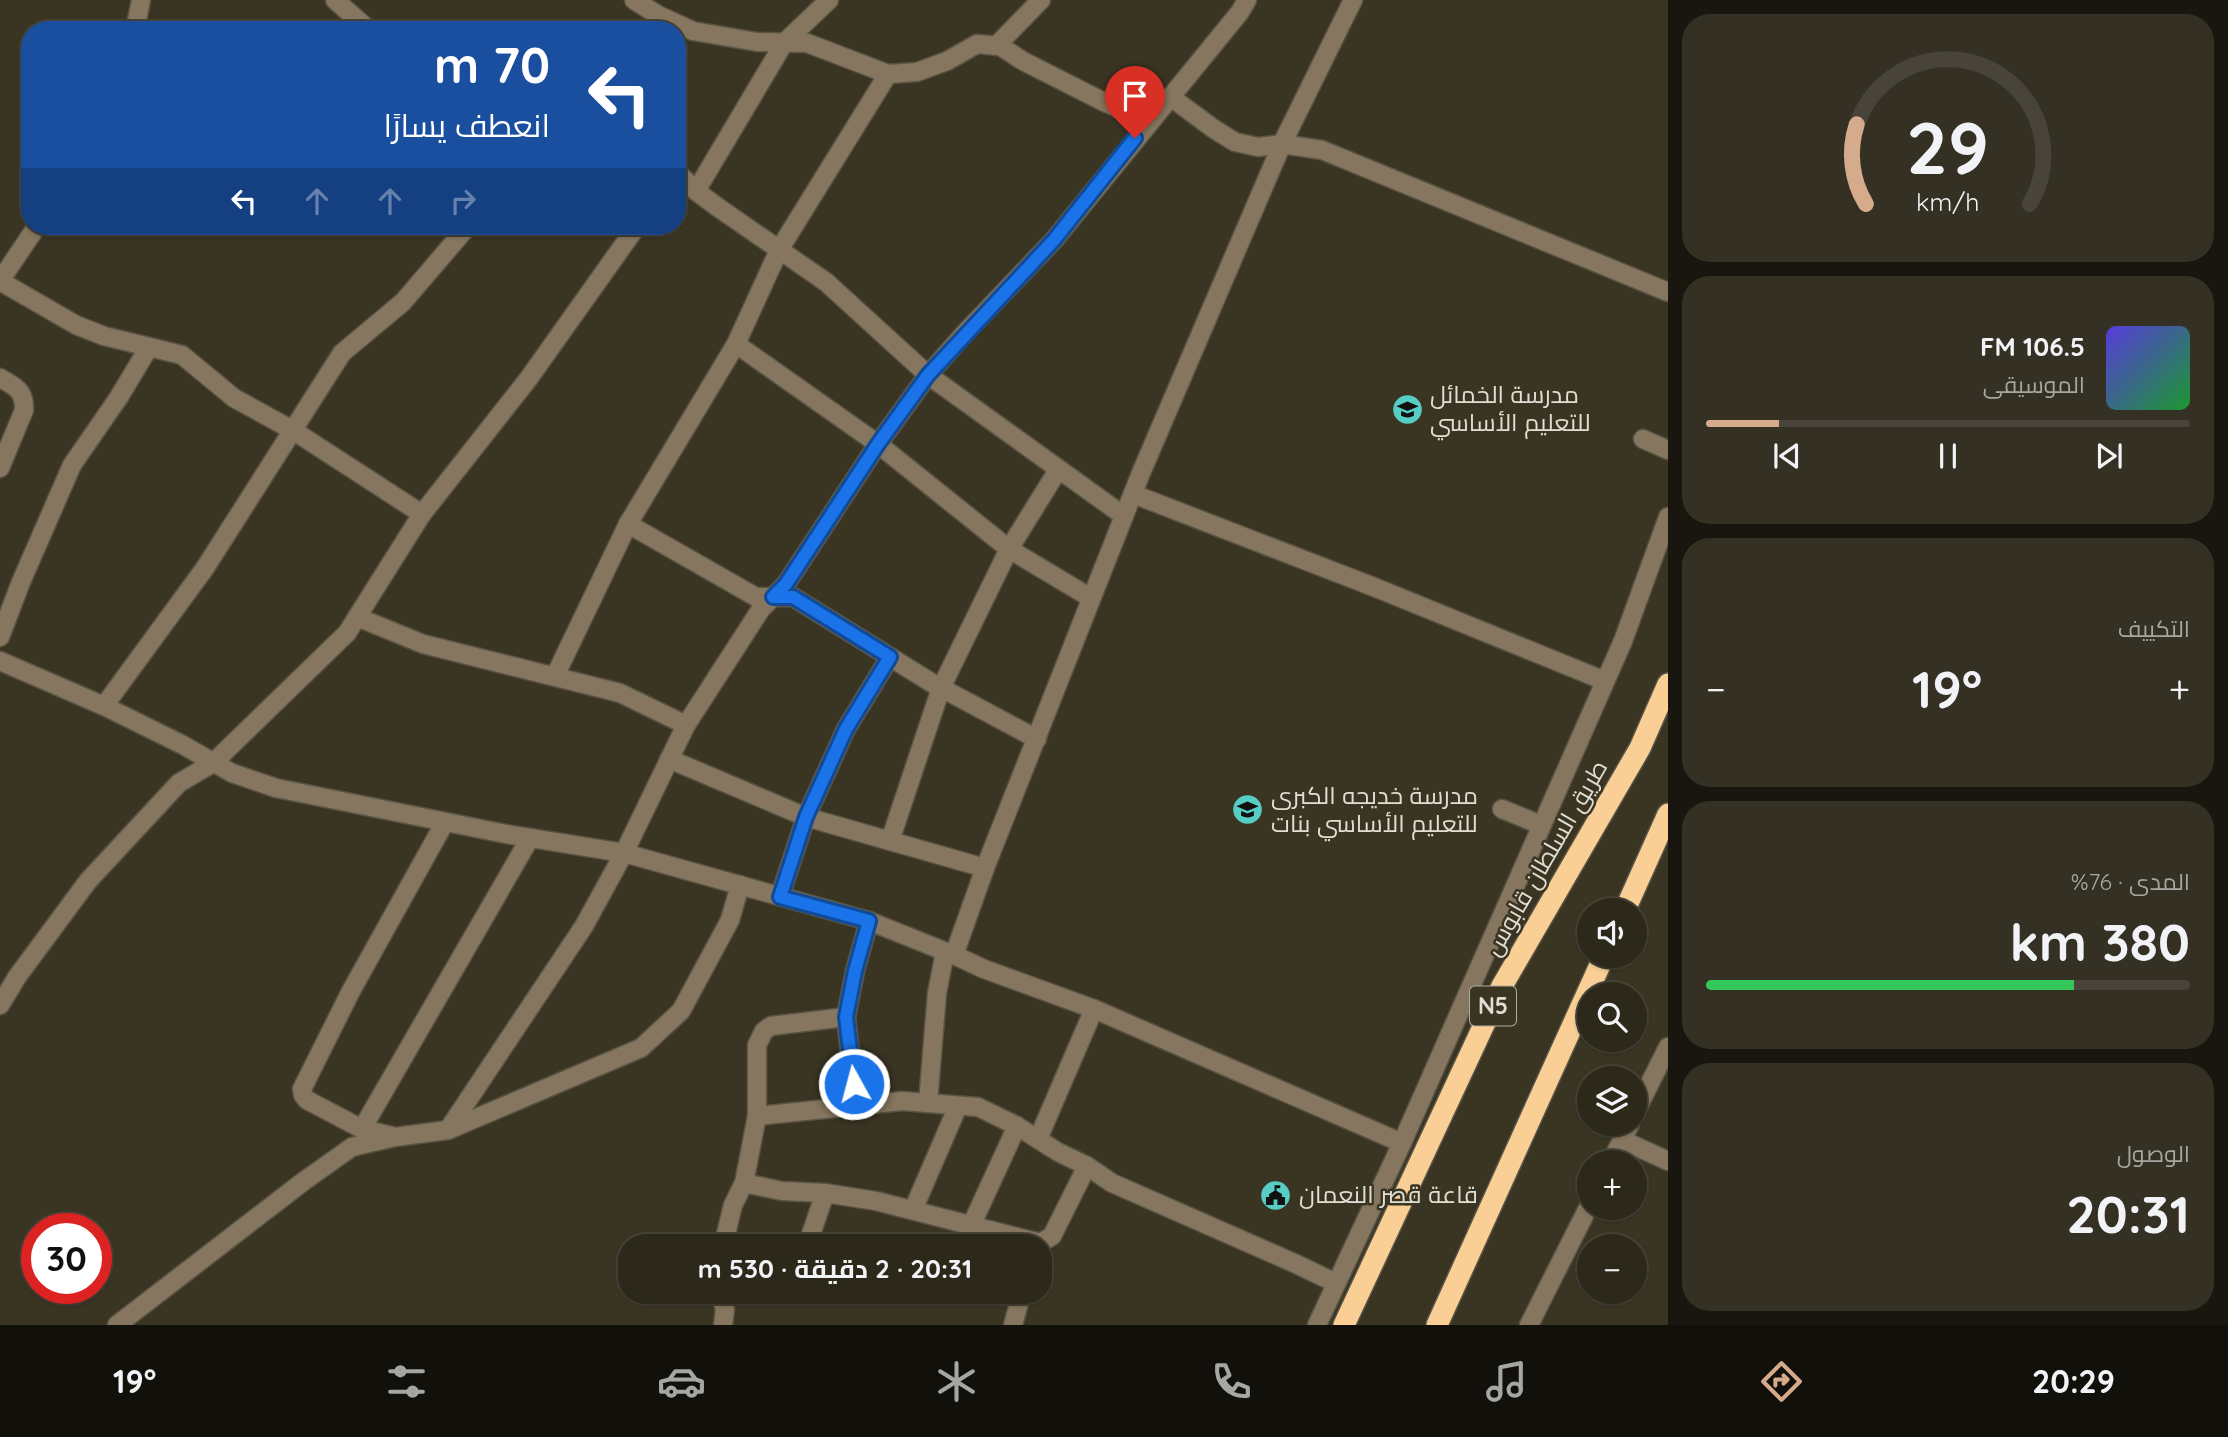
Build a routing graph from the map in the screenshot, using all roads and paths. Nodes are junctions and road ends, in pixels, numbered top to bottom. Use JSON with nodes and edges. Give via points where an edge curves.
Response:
{"nodes":[{"id":1,"x":335,"y":0,"type":"edge"},
{"id":2,"x":634,"y":0,"type":"edge"},
{"id":3,"x":829,"y":0,"type":"edge"},
{"id":4,"x":1041,"y":0,"type":"edge"},
{"id":5,"x":1353,"y":0,"type":"edge"},
{"id":6,"x":1245,"y":1,"type":"edge"},
{"id":7,"x":137,"y":2,"type":"edge"},
{"id":8,"x":136,"y":21,"type":"edge"},
{"id":9,"x":359,"y":21,"type":"edge"},
{"id":10,"x":671,"y":21,"type":"edge"},
{"id":11,"x":686,"y":28,"type":"edge"},
{"id":12,"x":784,"y":43,"type":"junction"},
{"id":13,"x":996,"y":46,"type":"junction"},
{"id":14,"x":888,"y":74,"type":"junction"},
{"id":15,"x":1172,"y":98,"type":"junction"},
{"id":16,"x":1149,"y":122,"type":"junction"},
{"id":17,"x":1282,"y":144,"type":"junction"},
{"id":18,"x":686,"y":181,"type":"edge"},
{"id":19,"x":696,"y":191,"type":"junction"},
{"id":20,"x":31,"y":235,"type":"edge"},
{"id":21,"x":460,"y":235,"type":"edge"},
{"id":22,"x":632,"y":235,"type":"edge"},
{"id":23,"x":779,"y":250,"type":"junction"},
{"id":24,"x":0,"y":281,"type":"edge"},
{"id":25,"x":1668,"y":292,"type":"edge"},
{"id":26,"x":736,"y":344,"type":"junction"},
{"id":27,"x":149,"y":347,"type":"junction"},
{"id":28,"x":928,"y":375,"type":"junction"},
{"id":29,"x":0,"y":378,"type":"edge"},
{"id":30,"x":294,"y":431,"type":"junction"},
{"id":31,"x":1643,"y":439,"type":"dead end"},
{"id":32,"x":878,"y":444,"type":"junction"},
{"id":33,"x":1668,"y":450,"type":"edge"},
{"id":34,"x":0,"y":468,"type":"edge"},
{"id":35,"x":1058,"y":470,"type":"junction"},
{"id":36,"x":1133,"y":494,"type":"junction"},
{"id":37,"x":422,"y":514,"type":"junction"},
{"id":38,"x":1124,"y":516,"type":"junction"},
{"id":39,"x":1668,"y":517,"type":"edge"},
{"id":40,"x":628,"y":524,"type":"junction"},
{"id":41,"x":1009,"y":549,"type":"junction"},
{"id":42,"x":773,"y":597,"type":"junction"},
{"id":43,"x":1091,"y":598,"type":"junction"},
{"id":44,"x":357,"y":617,"type":"junction"},
{"id":45,"x":0,"y":637,"type":"edge"},
{"id":46,"x":890,"y":657,"type":"junction"},
{"id":47,"x":0,"y":661,"type":"edge"},
{"id":48,"x":555,"y":676,"type":"junction"},
{"id":49,"x":1605,"y":681,"type":"junction"},
{"id":50,"x":1668,"y":684,"type":"edge"},
{"id":51,"x":942,"y":688,"type":"junction"},
{"id":52,"x":104,"y":706,"type":"junction"},
{"id":53,"x":686,"y":725,"type":"junction"},
{"id":54,"x":1037,"y":739,"type":"junction"},
{"id":55,"x":669,"y":759,"type":"junction"},
{"id":56,"x":213,"y":763,"type":"junction"},
{"id":57,"x":1502,"y":810,"type":"dead end"},
{"id":58,"x":1668,"y":814,"type":"edge"},
{"id":59,"x":806,"y":817,"type":"junction"},
{"id":60,"x":445,"y":822,"type":"junction"},
{"id":61,"x":1541,"y":825,"type":"junction"},
{"id":62,"x":530,"y":838,"type":"junction"},
{"id":63,"x":890,"y":841,"type":"junction"},
{"id":64,"x":624,"y":853,"type":"junction"},
{"id":65,"x":985,"y":868,"type":"junction"},
{"id":66,"x":740,"y":885,"type":"junction"},
{"id":67,"x":780,"y":897,"type":"junction"},
{"id":68,"x":1630,"y":898,"type":"edge"},
{"id":69,"x":869,"y":921,"type":"junction"},
{"id":70,"x":950,"y":953,"type":"junction"},
{"id":71,"x":1599,"y":968,"type":"edge"},
{"id":72,"x":0,"y":1005,"type":"edge"},
{"id":73,"x":1094,"y":1009,"type":"junction"},
{"id":74,"x":846,"y":1017,"type":"junction"},
{"id":75,"x":1668,"y":1048,"type":"edge"},
{"id":76,"x":1647,"y":1089,"type":"edge"},
{"id":77,"x":928,"y":1103,"type":"junction"},
{"id":78,"x":958,"y":1105,"type":"junction"},
{"id":79,"x":856,"y":1106,"type":"junction"},
{"id":80,"x":757,"y":1116,"type":"junction"},
{"id":81,"x":1017,"y":1126,"type":"junction"},
{"id":82,"x":362,"y":1129,"type":"junction"},
{"id":83,"x":448,"y":1130,"type":"junction"},
{"id":84,"x":1624,"y":1136,"type":"edge"},
{"id":85,"x":395,"y":1137,"type":"junction"},
{"id":86,"x":1038,"y":1139,"type":"junction"},
{"id":87,"x":1622,"y":1140,"type":"junction"},
{"id":88,"x":1402,"y":1143,"type":"junction"},
{"id":89,"x":1617,"y":1150,"type":"edge"},
{"id":90,"x":1668,"y":1161,"type":"edge"},
{"id":91,"x":1087,"y":1166,"type":"junction"},
{"id":92,"x":744,"y":1183,"type":"junction"},
{"id":93,"x":825,"y":1193,"type":"junction"},
{"id":94,"x":913,"y":1210,"type":"junction"},
{"id":95,"x":1582,"y":1220,"type":"edge"},
{"id":96,"x":972,"y":1224,"type":"junction"},
{"id":97,"x":726,"y":1234,"type":"edge"},
{"id":98,"x":811,"y":1234,"type":"edge"},
{"id":99,"x":1004,"y":1234,"type":"edge"},
{"id":100,"x":1052,"y":1236,"type":"edge"},
{"id":101,"x":1336,"y":1283,"type":"junction"},
{"id":102,"x":723,"y":1304,"type":"edge"},
{"id":103,"x":1019,"y":1304,"type":"edge"},
{"id":104,"x":117,"y":1325,"type":"edge"},
{"id":105,"x":723,"y":1325,"type":"edge"},
{"id":106,"x":1013,"y":1325,"type":"edge"},
{"id":107,"x":1317,"y":1325,"type":"edge"},
{"id":108,"x":1345,"y":1325,"type":"edge"},
{"id":109,"x":1437,"y":1325,"type":"edge"},
{"id":110,"x":1529,"y":1325,"type":"edge"}],
"edges":[{"from":1,"to":9,"type":"street"},
{"from":2,"to":10,"type":"street"},
{"from":3,"to":12,"type":"street"},
{"from":4,"to":13,"type":"street"},
{"from":5,"to":17,"type":"street"},
{"from":6,"to":15,"type":"street"},
{"from":7,"to":8,"type":"street"},
{"from":11,"to":12,"type":"street"},
{"from":12,"to":14,"type":"street","via":[[807,43]]},
{"from":12,"to":19,"type":"street"},
{"from":13,"to":14,"type":"street","via":[[977,44],[917,72]]},
{"from":13,"to":16,"type":"street"},
{"from":14,"to":23,"type":"street"},
{"from":15,"to":16,"type":"street"},
{"from":15,"to":17,"type":"street","via":[[1235,142],[1258,147]]},
{"from":16,"to":28,"type":"street","via":[[1054,240]]},
{"from":17,"to":25,"type":"street","via":[[1342,157]]},
{"from":17,"to":36,"type":"street"},
{"from":18,"to":19,"type":"street"},
{"from":19,"to":23,"type":"street"},
{"from":20,"to":24,"type":"street"},
{"from":21,"to":30,"type":"street","via":[[403,302],[342,354]]},
{"from":22,"to":37,"type":"street","via":[[529,378]]},
{"from":23,"to":26,"type":"street"},
{"from":23,"to":28,"type":"street","via":[[826,282]]},
{"from":24,"to":27,"type":"street","via":[[76,325]]},
{"from":26,"to":32,"type":"street"},
{"from":26,"to":40,"type":"street"},
{"from":27,"to":30,"type":"street","via":[[182,355],[234,398]]},
{"from":27,"to":45,"type":"street","via":[[72,466]]},
{"from":28,"to":32,"type":"street"},
{"from":28,"to":35,"type":"street"},
{"from":29,"to":34,"type":"street","via":[[20,391],[24,403]]},
{"from":30,"to":37,"type":"street"},
{"from":30,"to":52,"type":"street","via":[[205,568]]},
{"from":31,"to":33,"type":"street"},
{"from":32,"to":41,"type":"street"},
{"from":32,"to":42,"type":"street"},
{"from":35,"to":38,"type":"street"},
{"from":35,"to":41,"type":"street"},
{"from":36,"to":38,"type":"street"},
{"from":36,"to":49,"type":"street"},
{"from":37,"to":44,"type":"street"},
{"from":38,"to":43,"type":"street"},
{"from":39,"to":49,"type":"street"},
{"from":40,"to":42,"type":"street","via":[[756,597]]},
{"from":40,"to":48,"type":"street"},
{"from":41,"to":43,"type":"street"},
{"from":41,"to":51,"type":"street"},
{"from":42,"to":46,"type":"street","via":[[793,597]]},
{"from":42,"to":53,"type":"street"},
{"from":43,"to":54,"type":"street"},
{"from":44,"to":48,"type":"street","via":[[424,644]]},
{"from":44,"to":56,"type":"street","via":[[347,633]]},
{"from":46,"to":51,"type":"street"},
{"from":46,"to":59,"type":"street","via":[[846,729]]},
{"from":47,"to":52,"type":"street"},
{"from":48,"to":53,"type":"street","via":[[620,693]]},
{"from":49,"to":61,"type":"street"},
{"from":50,"to":108,"type":"highway","name":"طريق السلطان قابوس","number":"N5","via":[[1640,748],[1502,986]]},
{"from":51,"to":54,"type":"street"},
{"from":51,"to":63,"type":"street"},
{"from":52,"to":56,"type":"street"},
{"from":53,"to":55,"type":"street"},
{"from":54,"to":65,"type":"street"},
{"from":55,"to":59,"type":"street"},
{"from":55,"to":64,"type":"street"},
{"from":56,"to":60,"type":"street","via":[[276,788]]},
{"from":56,"to":72,"type":"street","via":[[179,783],[89,881]]},
{"from":57,"to":61,"type":"street"},
{"from":58,"to":68,"type":"highway"},
{"from":59,"to":63,"type":"street"},
{"from":59,"to":67,"type":"street"},
{"from":60,"to":62,"type":"street"},
{"from":60,"to":82,"type":"street","via":[[302,1089],[307,1100]]},
{"from":61,"to":88,"type":"street"},
{"from":62,"to":64,"type":"street"},
{"from":62,"to":82,"type":"street"},
{"from":63,"to":65,"type":"street"},
{"from":64,"to":66,"type":"street"},
{"from":64,"to":83,"type":"street","via":[[584,926]]},
{"from":65,"to":70,"type":"street"},
{"from":66,"to":67,"type":"street"},
{"from":66,"to":83,"type":"street","via":[[730,920],[681,1011],[641,1048]]},
{"from":67,"to":69,"type":"street"},
{"from":69,"to":70,"type":"street"},
{"from":69,"to":74,"type":"street"},
{"from":70,"to":73,"type":"street","via":[[984,970]]},
{"from":70,"to":77,"type":"street","via":[[936,992]]},
{"from":71,"to":109,"type":"highway"},
{"from":73,"to":86,"type":"street"},
{"from":73,"to":88,"type":"street"},
{"from":74,"to":79,"type":"street"},
{"from":74,"to":80,"type":"street","via":[[771,1026],[764,1031],[757,1045]]},
{"from":75,"to":76,"type":"street"},
{"from":77,"to":78,"type":"street"},
{"from":77,"to":79,"type":"street"},
{"from":78,"to":81,"type":"street","via":[[978,1107]]},
{"from":78,"to":94,"type":"street"},
{"from":79,"to":80,"type":"street"},
{"from":80,"to":92,"type":"street"},
{"from":81,"to":86,"type":"street"},
{"from":81,"to":96,"type":"street"},
{"from":82,"to":85,"type":"street"},
{"from":83,"to":85,"type":"street"},
{"from":84,"to":87,"type":"street"},
{"from":85,"to":104,"type":"street","via":[[352,1147]]},
{"from":86,"to":91,"type":"street"},
{"from":87,"to":89,"type":"street"},
{"from":87,"to":90,"type":"street"},
{"from":88,"to":101,"type":"street"},
{"from":91,"to":100,"type":"street"},
{"from":91,"to":101,"type":"street","via":[[1112,1183]]},
{"from":92,"to":93,"type":"street"},
{"from":92,"to":97,"type":"street"},
{"from":93,"to":94,"type":"street"},
{"from":93,"to":98,"type":"street"},
{"from":94,"to":96,"type":"street"},
{"from":95,"to":110,"type":"street"},
{"from":96,"to":99,"type":"street"},
{"from":101,"to":107,"type":"street"},
{"from":102,"to":105,"type":"street"},
{"from":103,"to":106,"type":"street"}]}
